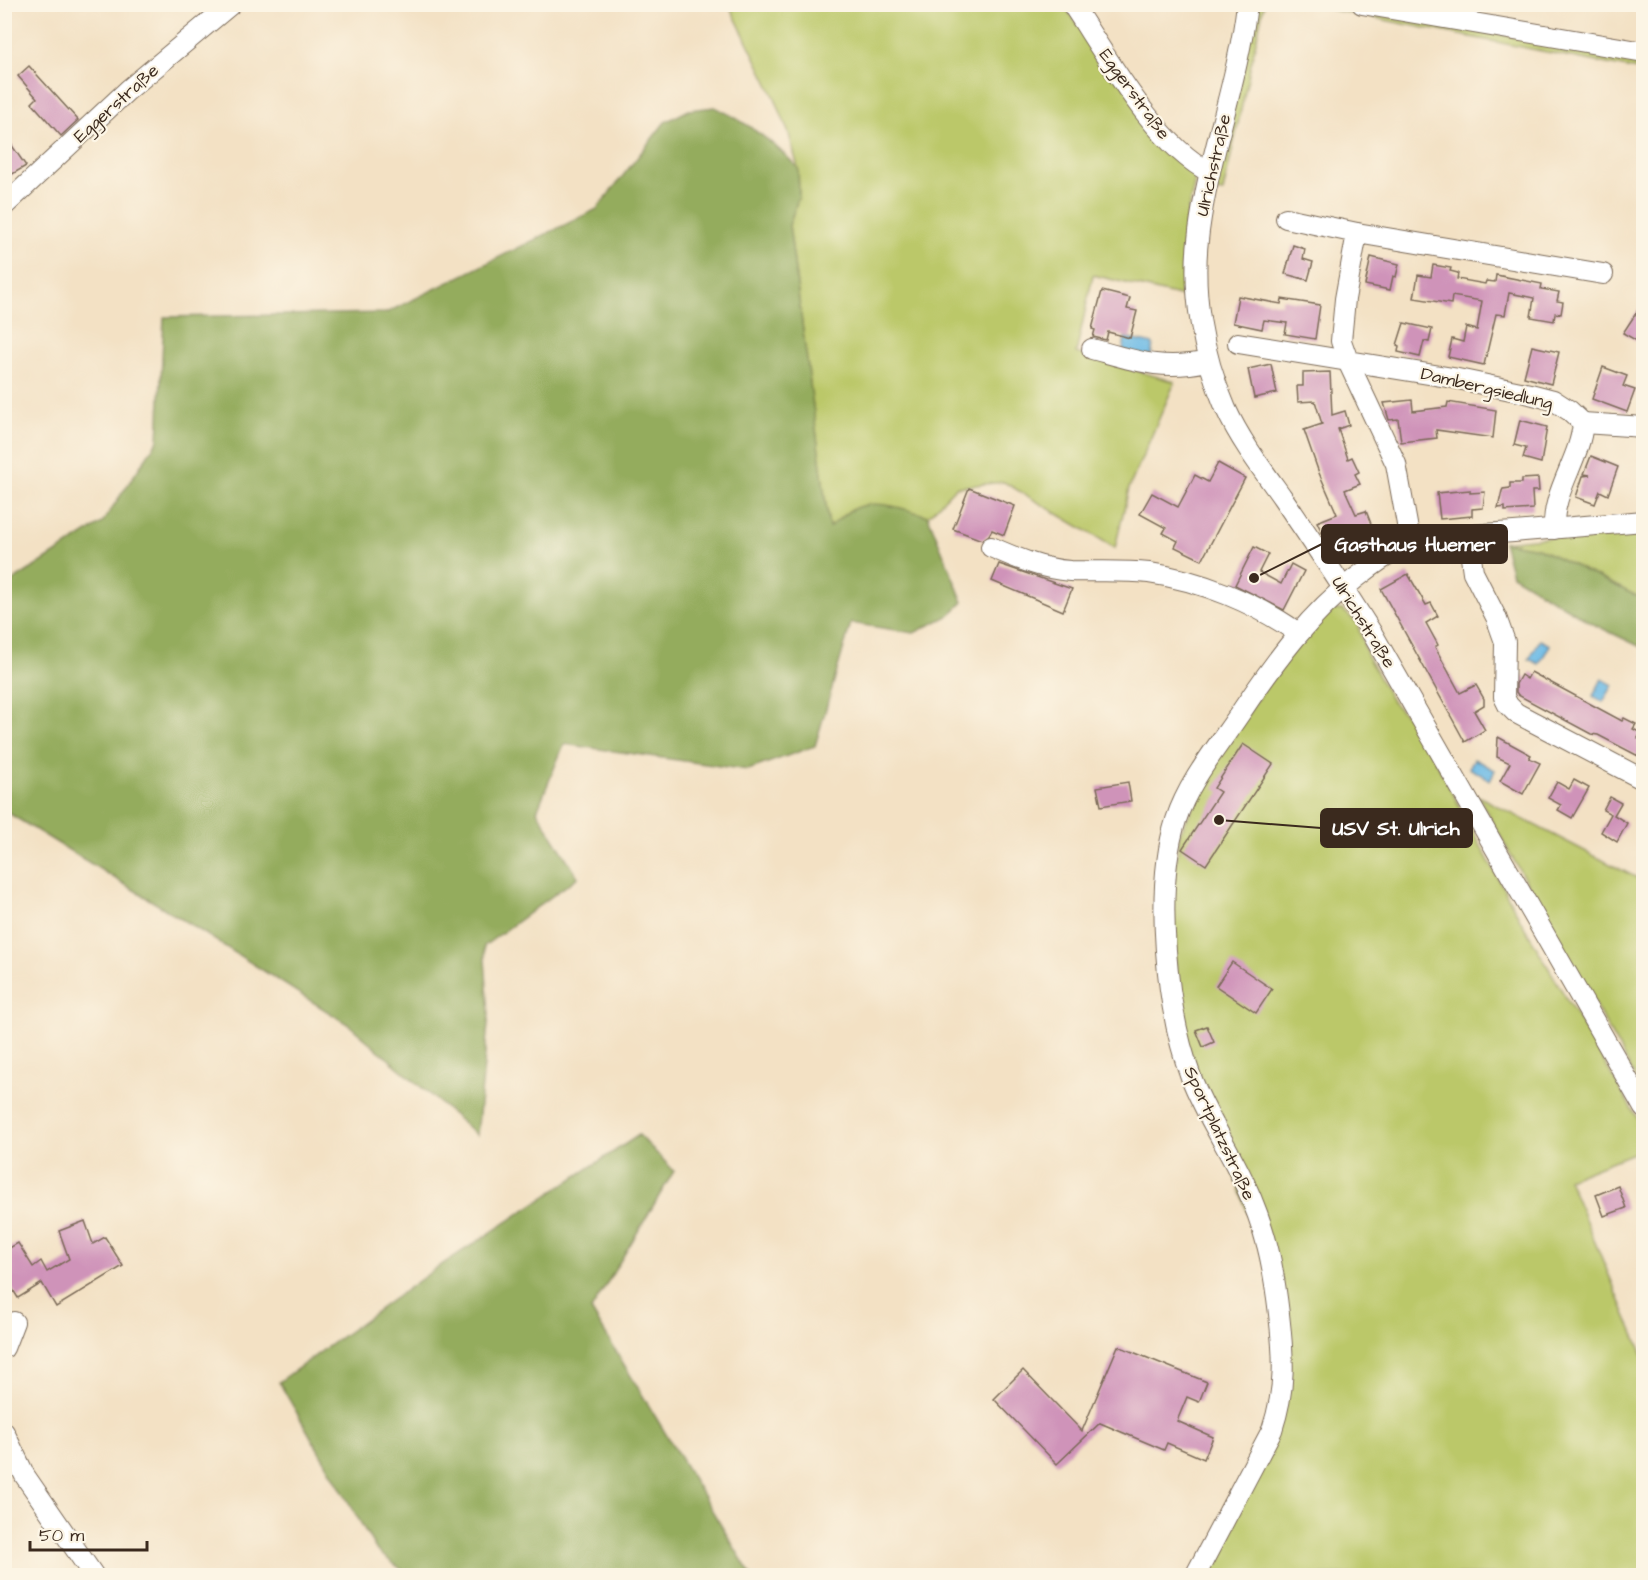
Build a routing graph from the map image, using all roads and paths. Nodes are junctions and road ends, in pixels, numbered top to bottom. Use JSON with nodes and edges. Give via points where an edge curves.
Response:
{"nodes":[{"id":1,"x":231,"y":4,"type":"edge"},
{"id":2,"x":1072,"y":4,"type":"edge"},
{"id":3,"x":1247,"y":4,"type":"edge"},
{"id":4,"x":1362,"y":4,"type":"edge"},
{"id":5,"x":1644,"y":52,"type":"edge"},
{"id":6,"x":1210,"y":172,"type":"junction"},
{"id":7,"x":4,"y":206,"type":"edge"},
{"id":8,"x":1286,"y":218,"type":"dead end"},
{"id":9,"x":1357,"y":233,"type":"junction"},
{"id":10,"x":1603,"y":274,"type":"dead end"},
{"id":11,"x":1238,"y":343,"type":"dead end"},
{"id":12,"x":1092,"y":349,"type":"dead end"},
{"id":13,"x":1208,"y":360,"type":"junction"},
{"id":14,"x":1347,"y":360,"type":"junction"},
{"id":15,"x":1583,"y":423,"type":"junction"},
{"id":16,"x":1644,"y":427,"type":"edge"},
{"id":17,"x":1644,"y":521,"type":"edge"},
{"id":18,"x":1554,"y":529,"type":"junction"},
{"id":19,"x":1468,"y":536,"type":"junction"},
{"id":20,"x":1411,"y":546,"type":"junction"},
{"id":21,"x":991,"y":548,"type":"dead end"},
{"id":22,"x":1344,"y":588,"type":"junction"},
{"id":23,"x":1298,"y":633,"type":"junction"},
{"id":24,"x":1644,"y":780,"type":"edge"},
{"id":25,"x":1644,"y":1108,"type":"edge"},
{"id":26,"x":14,"y":1322,"type":"dead end"},
{"id":27,"x":4,"y":1348,"type":"edge"},
{"id":28,"x":4,"y":1432,"type":"edge"},
{"id":29,"x":94,"y":1575,"type":"edge"},
{"id":30,"x":1196,"y":1575,"type":"edge"}],
"edges":[{"from":1,"to":7,"type":"street","name":"Eggerstraße","via":[[128,90]]},
{"from":2,"to":6,"type":"street","name":"Eggerstraße","via":[[1143,110],[1188,160]]},
{"from":3,"to":6,"type":"street","name":"Ulrichstraße","via":[[1236,70]]},
{"from":4,"to":5,"type":"street"},
{"from":6,"to":13,"type":"street","name":"Ulrichstraße","via":[[1196,261],[1198,303]]},
{"from":8,"to":9,"type":"street"},
{"from":9,"to":10,"type":"street"},
{"from":9,"to":14,"type":"street","via":[[1341,331]]},
{"from":11,"to":14,"type":"street","name":"Dambergsiedlung"},
{"from":12,"to":13,"type":"street","via":[[1160,365]]},
{"from":13,"to":22,"type":"street","name":"Ulrichstraße","via":[[1227,411],[1244,441]]},
{"from":14,"to":15,"type":"street","name":"Dambergsiedlung","via":[[1553,400]]},
{"from":14,"to":20,"type":"street","via":[[1396,464]]},
{"from":15,"to":16,"type":"street"},
{"from":15,"to":18,"type":"street","via":[[1582,437],[1555,508]]},
{"from":17,"to":18,"type":"street","name":"Sportplatzstraße"},
{"from":18,"to":19,"type":"street","name":"Sportplatzstraße"},
{"from":19,"to":20,"type":"street","name":"Sportplatzstraße"},
{"from":19,"to":24,"type":"street","via":[[1473,572],[1505,642],[1504,697],[1508,705]]},
{"from":20,"to":22,"type":"street","name":"Sportplatzstraße","via":[[1376,562]]},
{"from":21,"to":23,"type":"street","via":[[1049,568],[1121,570],[1173,578],[1249,605]]},
{"from":22,"to":23,"type":"street","name":"Sportplatzstraße"},
{"from":22,"to":25,"type":"street","name":"Ulrichstraße"},
{"from":23,"to":30,"type":"street","name":"Sportplatzstraße","via":[[1185,798],[1171,841],[1168,866],[1165,921],[1175,1019],[1183,1054],[1265,1234],[1284,1355],[1280,1406],[1272,1430]]},
{"from":26,"to":27,"type":"street"},
{"from":28,"to":29,"type":"street","via":[[25,1476]]}]}
